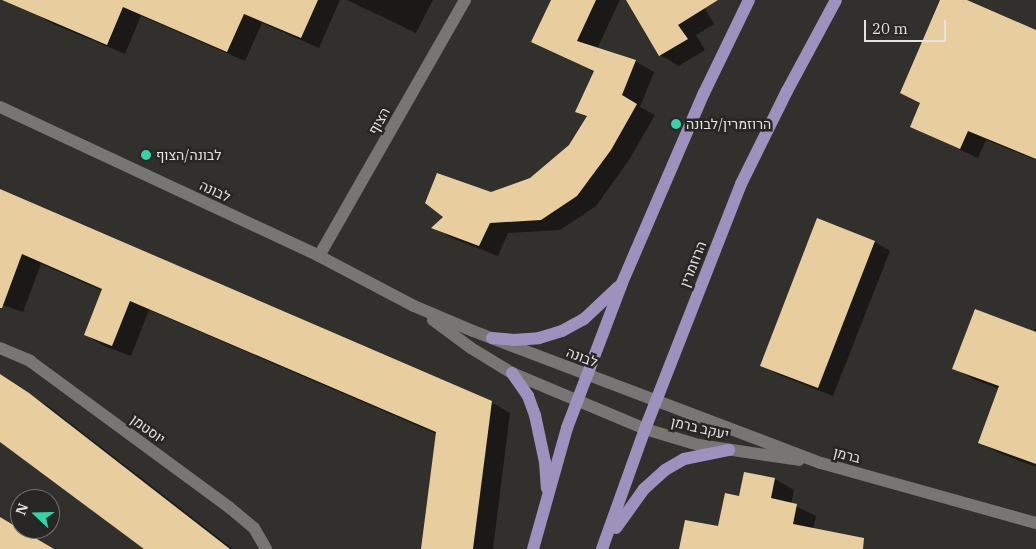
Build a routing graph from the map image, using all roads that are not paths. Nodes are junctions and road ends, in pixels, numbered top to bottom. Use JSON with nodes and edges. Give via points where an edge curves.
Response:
{"nodes":[{"id":1,"x":465,"y":0,"type":"edge"},
{"id":2,"x":749,"y":0,"type":"edge"},
{"id":3,"x":836,"y":0,"type":"edge"},
{"id":4,"x":0,"y":107,"type":"edge"},
{"id":5,"x":319,"y":256,"type":"junction"},
{"id":6,"x":622,"y":283,"type":"junction"},
{"id":7,"x":414,"y":306,"type":"junction"},
{"id":8,"x":492,"y":338,"type":"junction"},
{"id":9,"x":0,"y":348,"type":"edge"},
{"id":10,"x":512,"y":373,"type":"junction"},
{"id":11,"x":587,"y":376,"type":"junction"},
{"id":12,"x":577,"y":401,"type":"junction"},
{"id":13,"x":656,"y":401,"type":"junction"},
{"id":14,"x":645,"y":430,"type":"junction"},
{"id":15,"x":729,"y":450,"type":"junction"},
{"id":16,"x":821,"y":464,"type":"junction"},
{"id":17,"x":547,"y":495,"type":"junction"},
{"id":18,"x":1036,"y":523,"type":"edge"},
{"id":19,"x":266,"y":549,"type":"edge"},
{"id":20,"x":533,"y":549,"type":"edge"},
{"id":21,"x":602,"y":549,"type":"edge"}],
"edges":[{"from":1,"to":5,"type":"street","name":"הצוף"},
{"from":2,"to":6,"type":"main road","via":[[704,93]]},
{"from":3,"to":13,"type":"main road","name":"הרוזמרין","via":[[741,184]]},
{"from":4,"to":5,"type":"street","name":"לבונה"},
{"from":5,"to":7,"type":"street","name":"לבונה"},
{"from":6,"to":8,"type":"main road","via":[[584,319],[562,331],[539,338]]},
{"from":6,"to":11,"type":"main road"},
{"from":7,"to":8,"type":"street","name":"לבונה"},
{"from":7,"to":10,"type":"street","name":"לבונה"},
{"from":8,"to":11,"type":"street","name":"לבונה"},
{"from":9,"to":19,"type":"street","name":"יוסטמן","via":[[30,361],[230,508],[254,528]]},
{"from":10,"to":12,"type":"street","name":"לבונה"},
{"from":10,"to":17,"type":"main road","via":[[536,415],[545,462]]},
{"from":11,"to":12,"type":"main road"},
{"from":11,"to":13,"type":"street","name":"לבונה"},
{"from":12,"to":14,"type":"street","name":"יעקב ברמן"},
{"from":12,"to":17,"type":"main road"},
{"from":13,"to":14,"type":"main road","name":"הרוזמרין"},
{"from":13,"to":16,"type":"street","name":"ברמן"},
{"from":14,"to":15,"type":"street","name":"יעקב ברמן"},
{"from":14,"to":21,"type":"main road","name":"הרוזמרין"},
{"from":15,"to":16,"type":"street","name":"יעקב ברמן"},
{"from":15,"to":21,"type":"main road","via":[[684,459],[665,470],[627,510]]},
{"from":16,"to":18,"type":"street","name":"ברמן"},
{"from":17,"to":20,"type":"main road"}]}
